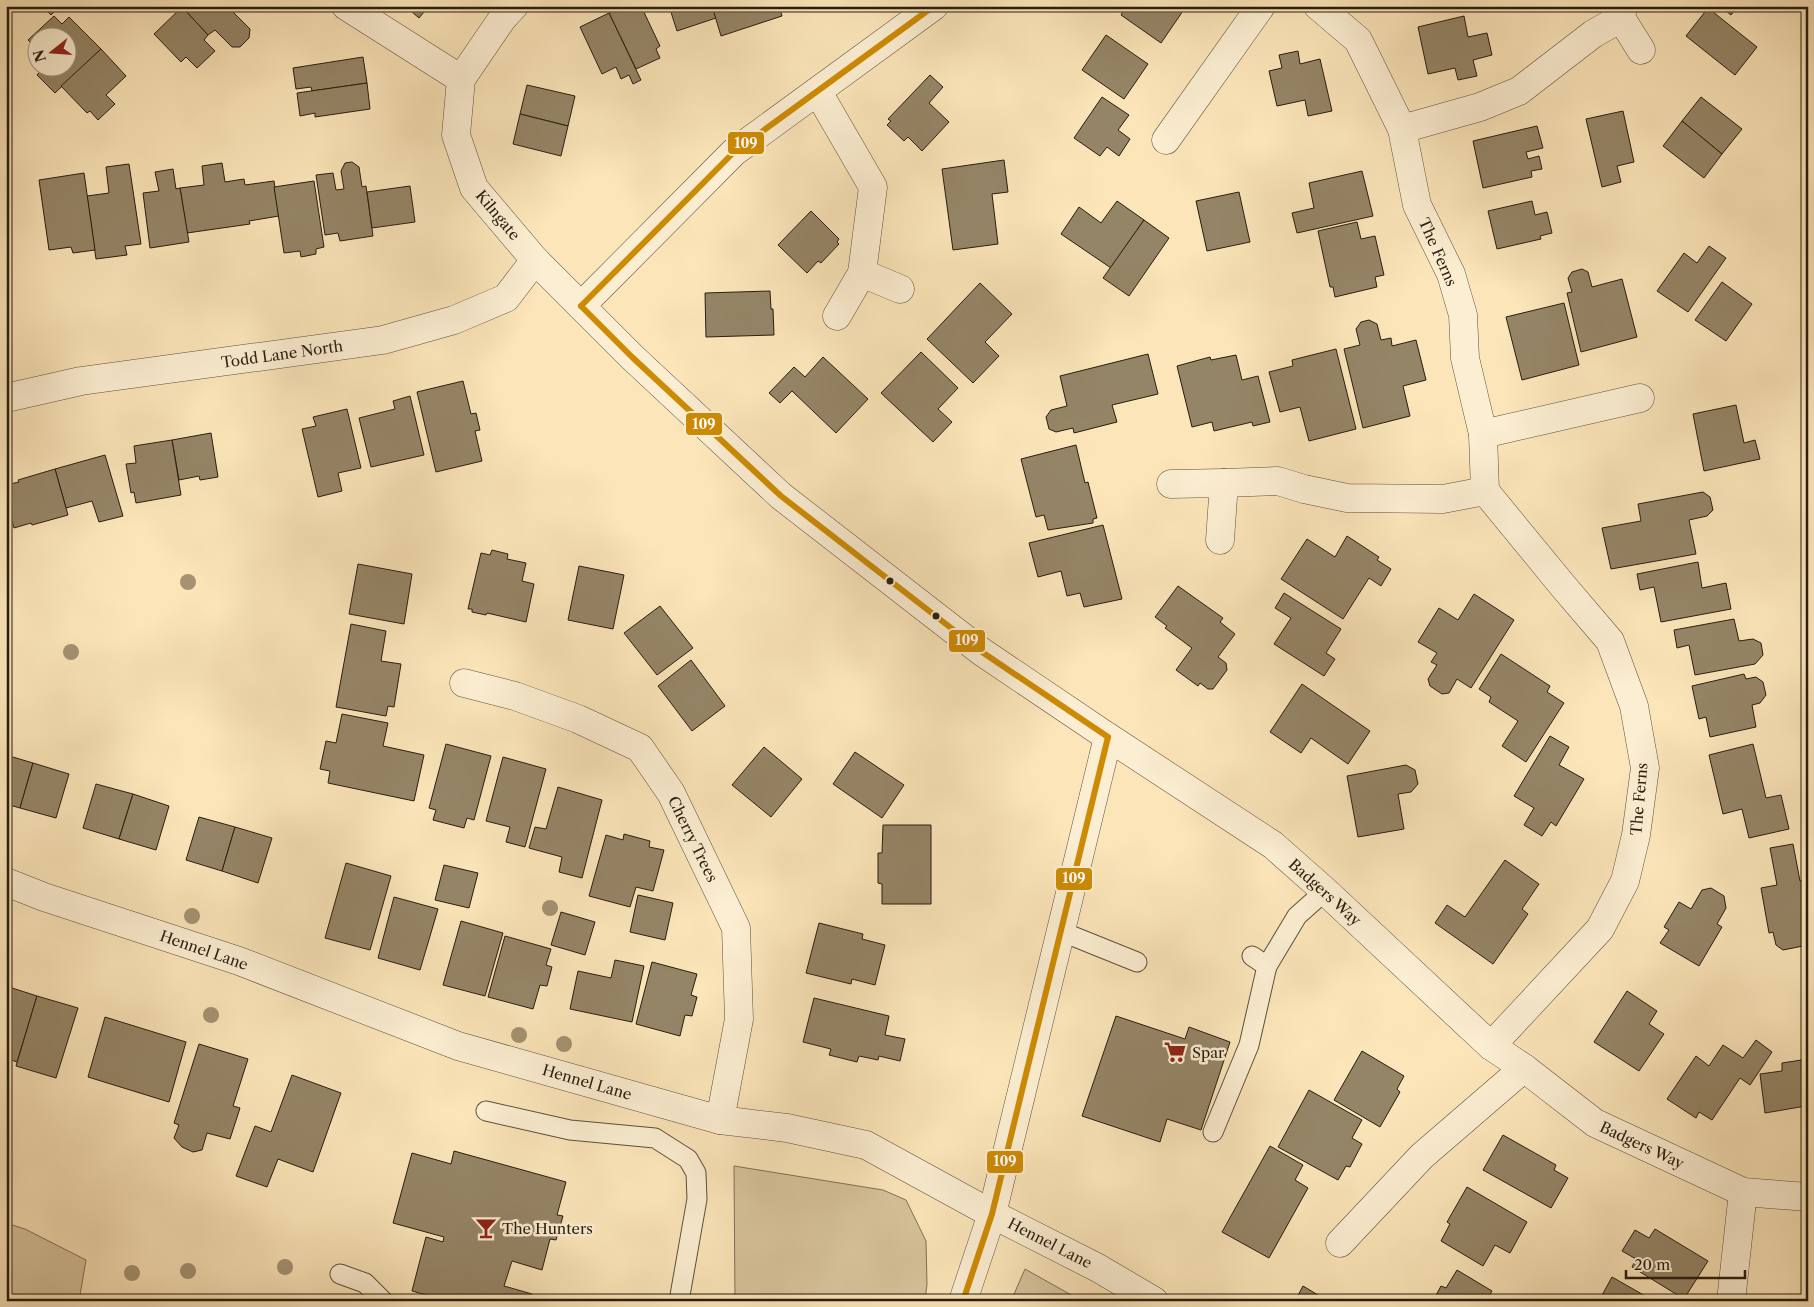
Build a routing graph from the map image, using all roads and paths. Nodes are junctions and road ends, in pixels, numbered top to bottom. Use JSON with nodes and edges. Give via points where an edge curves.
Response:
{"nodes":[{"id":1,"x":346,"y":6,"type":"edge"},
{"id":2,"x":514,"y":6,"type":"edge"},
{"id":3,"x":934,"y":6,"type":"edge"},
{"id":4,"x":1261,"y":6,"type":"edge"},
{"id":5,"x":1318,"y":6,"type":"edge"},
{"id":6,"x":1622,"y":12,"type":"edge"},
{"id":7,"x":1641,"y":50,"type":"dead end"},
{"id":8,"x":460,"y":80,"type":"junction"},
{"id":9,"x":818,"y":92,"type":"junction"},
{"id":10,"x":1402,"y":129,"type":"junction"},
{"id":11,"x":1166,"y":140,"type":"dead end"},
{"id":12,"x":535,"y":260,"type":"junction"},
{"id":13,"x":862,"y":274,"type":"junction"},
{"id":14,"x":900,"y":289,"type":"dead end"},
{"id":15,"x":581,"y":306,"type":"junction"},
{"id":16,"x":837,"y":316,"type":"dead end"},
{"id":17,"x":6,"y":398,"type":"edge"},
{"id":18,"x":1640,"y":398,"type":"dead end"},
{"id":19,"x":1483,"y":434,"type":"junction"},
{"id":20,"x":1224,"y":482,"type":"junction"},
{"id":21,"x":1171,"y":484,"type":"dead end"},
{"id":22,"x":1486,"y":491,"type":"junction"},
{"id":23,"x":1220,"y":540,"type":"dead end"},
{"id":24,"x":464,"y":683,"type":"dead end"},
{"id":25,"x":1108,"y":738,"type":"junction"},
{"id":26,"x":6,"y":882,"type":"edge"},
{"id":27,"x":1325,"y":891,"type":"junction"},
{"id":28,"x":1060,"y":931,"type":"junction"},
{"id":29,"x":1137,"y":962,"type":"dead end"},
{"id":30,"x":1491,"y":1046,"type":"junction"},
{"id":31,"x":1524,"y":1068,"type":"junction"},
{"id":32,"x":486,"y":1110,"type":"dead end"},
{"id":33,"x":720,"y":1120,"type":"junction"},
{"id":34,"x":1213,"y":1132,"type":"dead end"},
{"id":35,"x":1743,"y":1192,"type":"junction"},
{"id":36,"x":1808,"y":1197,"type":"edge"},
{"id":37,"x":992,"y":1214,"type":"junction"},
{"id":38,"x":1340,"y":1243,"type":"dead end"},
{"id":39,"x":340,"y":1274,"type":"dead end"},
{"id":40,"x":383,"y":1301,"type":"edge"},
{"id":41,"x":678,"y":1301,"type":"edge"},
{"id":42,"x":963,"y":1301,"type":"edge"},
{"id":43,"x":1154,"y":1301,"type":"edge"},
{"id":44,"x":1731,"y":1301,"type":"edge"}],
"edges":[{"from":1,"to":8,"type":"street"},
{"from":2,"to":8,"type":"street"},
{"from":3,"to":9,"type":"street"},
{"from":4,"to":11,"type":"street"},
{"from":5,"to":10,"type":"street","name":"The Ferns","via":[[1358,40]]},
{"from":6,"to":7,"type":"street"},
{"from":6,"to":10,"type":"street","via":[[1519,91],[1480,107]]},
{"from":8,"to":12,"type":"street","name":"Kilngate","via":[[456,135],[474,188]]},
{"from":9,"to":13,"type":"street","via":[[873,187]]},
{"from":9,"to":15,"type":"street","via":[[734,152]]},
{"from":10,"to":19,"type":"street","name":"The Ferns","via":[[1417,204],[1451,274],[1463,315],[1465,358]]},
{"from":12,"to":15,"type":"street","name":"Kilngate"},
{"from":12,"to":17,"type":"street","name":"Todd Lane North","via":[[506,298],[454,320],[383,340],[82,381]]},
{"from":13,"to":14,"type":"street"},
{"from":13,"to":16,"type":"street"},
{"from":15,"to":25,"type":"street","name":"Badgers Way","via":[[781,496],[982,652]]},
{"from":18,"to":19,"type":"street"},
{"from":19,"to":22,"type":"street","name":"The Ferns"},
{"from":20,"to":21,"type":"street"},
{"from":20,"to":22,"type":"street","via":[[1278,481],[1347,498],[1443,499]]},
{"from":20,"to":23,"type":"street"},
{"from":22,"to":30,"type":"street","name":"The Ferns","via":[[1610,641],[1634,706],[1645,768],[1636,835],[1625,881],[1600,929]]},
{"from":24,"to":33,"type":"street","name":"Cherry Trees","via":[[515,696],[578,719],[640,748],[671,793],[736,928],[740,1019]]},
{"from":25,"to":27,"type":"street","name":"Badgers Way","via":[[1273,845]]},
{"from":25,"to":28,"type":"street"},
{"from":26,"to":33,"type":"street","name":"Hennel Lane","via":[[239,961],[458,1046]]},
{"from":27,"to":30,"type":"street","name":"Badgers Way"},
{"from":27,"to":34,"type":"lane","via":[[1297,916],[1260,961],[1249,1045]]},
{"from":28,"to":29,"type":"lane"},
{"from":28,"to":37,"type":"street"},
{"from":30,"to":31,"type":"street","name":"Badgers Way"},
{"from":31,"to":35,"type":"street","name":"Badgers Way","via":[[1595,1123]]},
{"from":31,"to":38,"type":"street","via":[[1422,1156]]},
{"from":32,"to":41,"type":"lane","via":[[570,1130],[655,1138],[688,1158],[696,1173],[697,1199]]},
{"from":33,"to":37,"type":"street","name":"Hennel Lane","via":[[788,1128],[866,1145]]},
{"from":35,"to":36,"type":"street","name":"Badgers Way"},
{"from":35,"to":44,"type":"street"},
{"from":37,"to":42,"type":"street"},
{"from":37,"to":43,"type":"street","name":"Hennel Lane","via":[[1098,1268]]},
{"from":39,"to":40,"type":"lane","via":[[366,1283]]}]}
